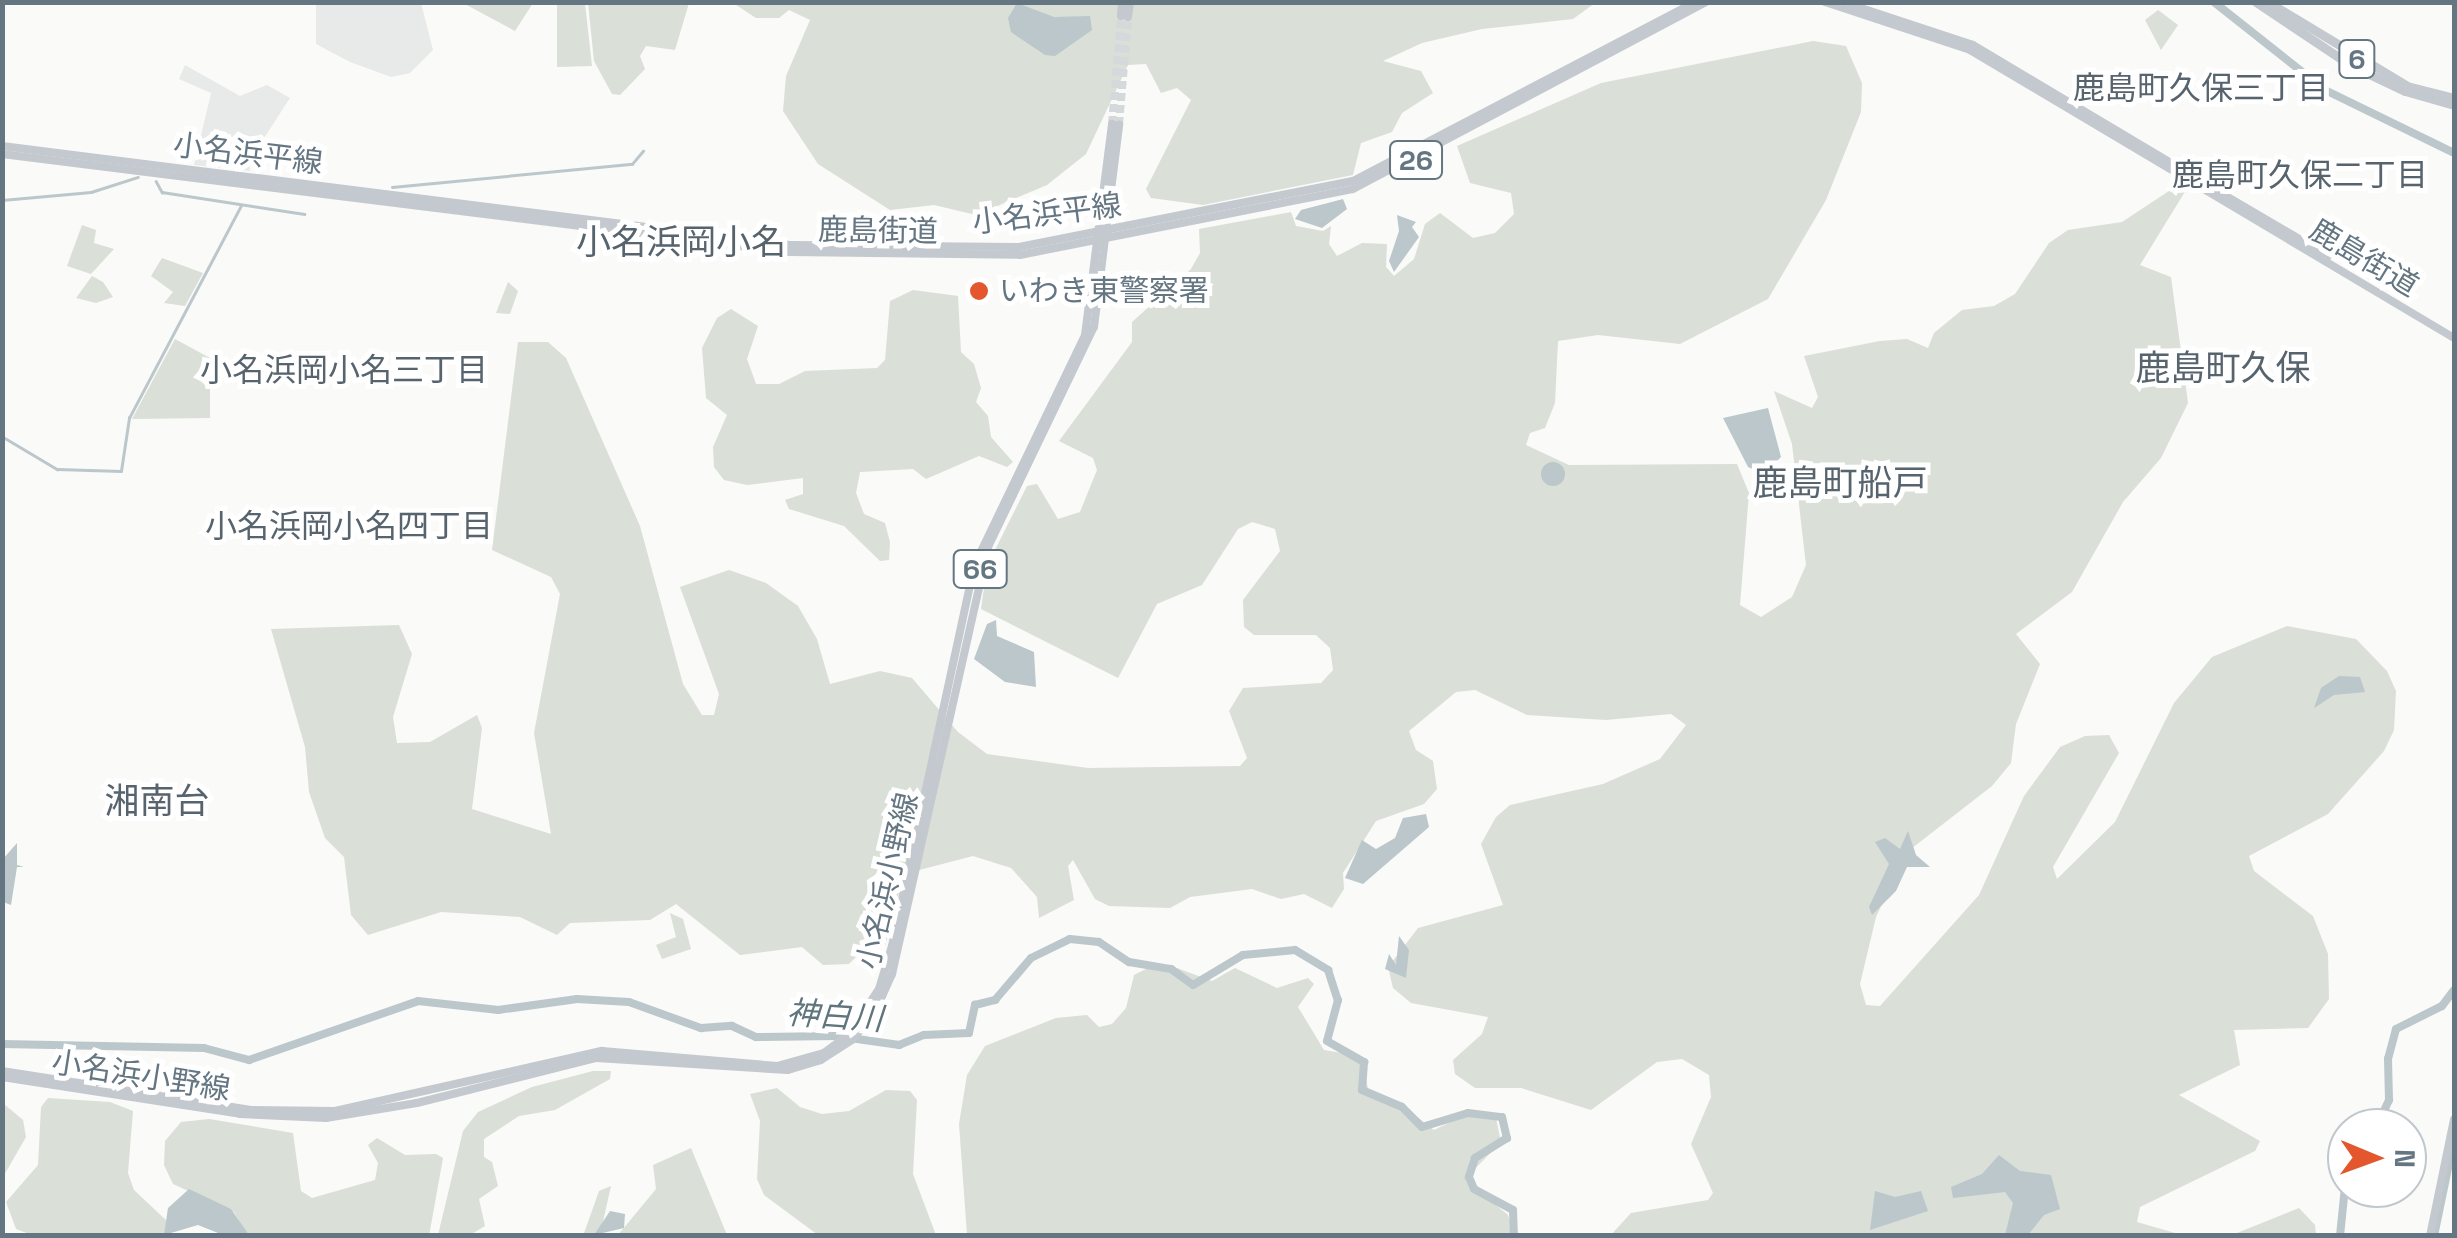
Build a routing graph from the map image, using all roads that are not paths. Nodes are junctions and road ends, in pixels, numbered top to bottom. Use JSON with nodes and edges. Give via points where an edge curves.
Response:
{"nodes":[{"id":1,"x":1126,"y":2,"type":"edge"},
{"id":2,"x":1696,"y":2,"type":"edge"},
{"id":3,"x":1706,"y":2,"type":"edge"},
{"id":4,"x":1824,"y":2,"type":"edge"},
{"id":5,"x":1843,"y":2,"type":"edge"},
{"id":6,"x":2256,"y":2,"type":"edge"},
{"id":7,"x":2268,"y":2,"type":"edge"},
{"id":8,"x":1124,"y":17,"type":"tunnel mouth"},
{"id":9,"x":2454,"y":102,"type":"edge"},
{"id":10,"x":1116,"y":125,"type":"tunnel mouth"},
{"id":11,"x":2,"y":146,"type":"edge"},
{"id":12,"x":2,"y":154,"type":"edge"},
{"id":13,"x":1103,"y":238,"type":"junction"},
{"id":14,"x":2454,"y":335,"type":"edge"},
{"id":15,"x":2,"y":1074,"type":"edge"},
{"id":16,"x":2454,"y":1119,"type":"edge"},
{"id":17,"x":2430,"y":1236,"type":"edge"}],
"edges":[{"from":1,"to":8,"type":"main road"},
{"from":2,"to":13,"type":"main road","name":"小名浜平線","number":"26","via":[[1352,181]]},
{"from":3,"to":13,"type":"main road","name":"鹿島街道","number":"26","via":[[1385,176],[1318,198]]},
{"from":4,"to":14,"type":"main road","name":"鹿島街道","via":[[1970,50]]},
{"from":5,"to":14,"type":"main road","via":[[1973,45]]},
{"from":6,"to":9,"type":"highway","number":"6","via":[[2350,65],[2405,91]]},
{"from":7,"to":9,"type":"highway","number":"6","via":[[2407,86]]},
{"from":10,"to":13,"type":"main road","name":"小名浜小野線","number":"66"},
{"from":11,"to":13,"type":"main road","name":"小名浜平線","number":"26","via":[[790,245],[1007,248]]},
{"from":12,"to":13,"type":"main road","name":"鹿島街道","number":"26","via":[[789,252],[1020,255]]},
{"from":13,"to":15,"type":"main road","name":"小名浜小野線","number":"66","via":[[1085,353],[994,531],[972,592],[899,948],[864,1023],[821,1060],[788,1070],[596,1058],[418,1103],[326,1118],[240,1114]]},
{"from":16,"to":17,"type":"main road"}]}
